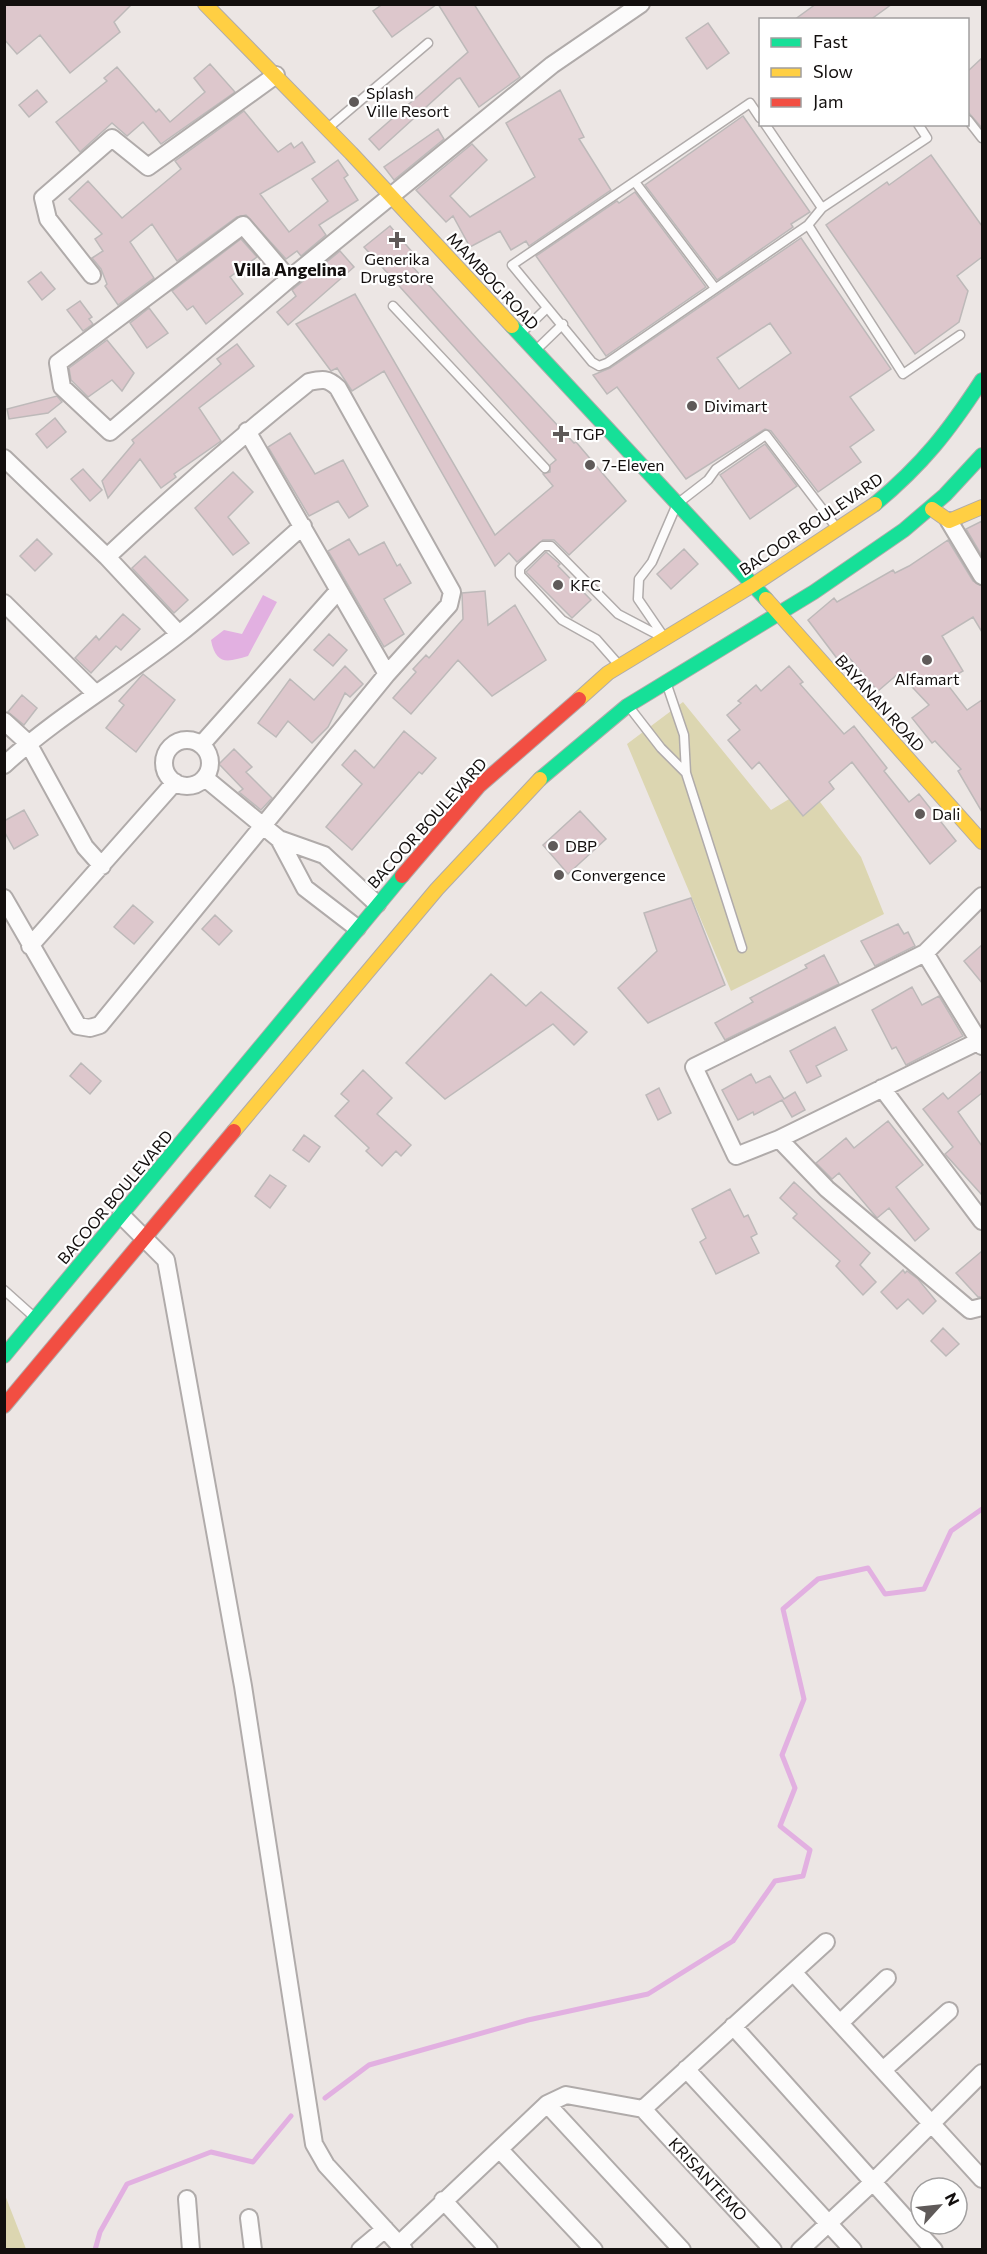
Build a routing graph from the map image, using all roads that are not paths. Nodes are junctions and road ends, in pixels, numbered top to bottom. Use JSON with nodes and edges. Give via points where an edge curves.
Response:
{"nodes":[{"id":1,"x":641,"y":4,"type":"edge"},
{"id":2,"x":214,"y":7,"type":"edge"},
{"id":3,"x":428,"y":43,"type":"dead end"},
{"id":4,"x":276,"y":75,"type":"junction"},
{"id":5,"x":759,"y":116,"type":"edge"},
{"id":6,"x":969,"y":121,"type":"edge"},
{"id":7,"x":768,"y":126,"type":"edge"},
{"id":8,"x":919,"y":126,"type":"edge"},
{"id":9,"x":328,"y":128,"type":"junction"},
{"id":10,"x":982,"y":138,"type":"edge"},
{"id":11,"x":635,"y":182,"type":"junction"},
{"id":12,"x":391,"y":196,"type":"junction"},
{"id":13,"x":822,"y":208,"type":"junction"},
{"id":14,"x":808,"y":225,"type":"junction"},
{"id":15,"x":92,"y":275,"type":"dead end"},
{"id":16,"x":289,"y":279,"type":"junction"},
{"id":17,"x":715,"y":288,"type":"junction"},
{"id":18,"x":393,"y":306,"type":"dead end"},
{"id":19,"x":547,"y":308,"type":"junction"},
{"id":20,"x":563,"y":324,"type":"junction"},
{"id":21,"x":520,"y":334,"type":"junction"},
{"id":22,"x":960,"y":335,"type":"dead end"},
{"id":23,"x":535,"y":351,"type":"junction"},
{"id":24,"x":982,"y":380,"type":"edge"},
{"id":25,"x":247,"y":431,"type":"junction"},
{"id":26,"x":982,"y":455,"type":"edge"},
{"id":27,"x":4,"y":458,"type":"edge"},
{"id":28,"x":545,"y":468,"type":"dead end"},
{"id":29,"x":677,"y":504,"type":"junction"},
{"id":30,"x":982,"y":507,"type":"edge"},
{"id":31,"x":932,"y":509,"type":"junction"},
{"id":32,"x":949,"y":521,"type":"junction"},
{"id":33,"x":303,"y":526,"type":"junction"},
{"id":34,"x":838,"y":530,"type":"junction"},
{"id":35,"x":107,"y":557,"type":"junction"},
{"id":36,"x":982,"y":576,"type":"edge"},
{"id":37,"x":753,"y":585,"type":"junction"},
{"id":38,"x":338,"y":591,"type":"junction"},
{"id":39,"x":4,"y":603,"type":"edge"},
{"id":40,"x":777,"y":613,"type":"junction"},
{"id":41,"x":179,"y":634,"type":"junction"},
{"id":42,"x":666,"y":638,"type":"junction"},
{"id":43,"x":620,"y":666,"type":"junction"},
{"id":44,"x":387,"y":674,"type":"junction"},
{"id":45,"x":666,"y":681,"type":"junction"},
{"id":46,"x":95,"y":693,"type":"junction"},
{"id":47,"x":628,"y":706,"type":"junction"},
{"id":48,"x":4,"y":721,"type":"edge"},
{"id":49,"x":28,"y":743,"type":"junction"},
{"id":50,"x":201,"y":745,"type":"junction"},
{"id":51,"x":4,"y":765,"type":"edge"},
{"id":52,"x":686,"y":773,"type":"junction"},
{"id":53,"x":205,"y":778,"type":"junction"},
{"id":54,"x":175,"y":782,"type":"junction"},
{"id":55,"x":262,"y":824,"type":"junction"},
{"id":56,"x":279,"y":839,"type":"junction"},
{"id":57,"x":982,"y":842,"type":"edge"},
{"id":58,"x":102,"y":866,"type":"junction"},
{"id":59,"x":982,"y":896,"type":"edge"},
{"id":60,"x":4,"y":898,"type":"edge"},
{"id":61,"x":377,"y":903,"type":"junction"},
{"id":62,"x":357,"y":928,"type":"junction"},
{"id":63,"x":30,"y":946,"type":"junction"},
{"id":64,"x":742,"y":948,"type":"dead end"},
{"id":65,"x":925,"y":953,"type":"junction"},
{"id":66,"x":980,"y":1044,"type":"edge"},
{"id":67,"x":882,"y":1088,"type":"junction"},
{"id":68,"x":779,"y":1138,"type":"junction"},
{"id":69,"x":121,"y":1215,"type":"junction"},
{"id":70,"x":982,"y":1221,"type":"edge"},
{"id":71,"x":147,"y":1238,"type":"junction"},
{"id":72,"x":4,"y":1290,"type":"edge"},
{"id":73,"x":982,"y":1307,"type":"edge"},
{"id":74,"x":36,"y":1318,"type":"junction"},
{"id":75,"x":4,"y":1356,"type":"edge"},
{"id":76,"x":4,"y":1406,"type":"edge"},
{"id":77,"x":826,"y":1942,"type":"dead end"},
{"id":78,"x":793,"y":1971,"type":"junction"},
{"id":79,"x":887,"y":1978,"type":"dead end"},
{"id":80,"x":949,"y":2011,"type":"dead end"},
{"id":81,"x":840,"y":2023,"type":"junction"},
{"id":82,"x":733,"y":2026,"type":"junction"},
{"id":83,"x":686,"y":2069,"type":"junction"},
{"id":84,"x":883,"y":2070,"type":"junction"},
{"id":85,"x":982,"y":2073,"type":"edge"},
{"id":86,"x":547,"y":2104,"type":"junction"},
{"id":87,"x":643,"y":2109,"type":"junction"},
{"id":88,"x":931,"y":2122,"type":"junction"},
{"id":89,"x":500,"y":2150,"type":"junction"},
{"id":90,"x":980,"y":2170,"type":"edge"},
{"id":91,"x":873,"y":2182,"type":"junction"},
{"id":92,"x":187,"y":2199,"type":"dead end"},
{"id":93,"x":443,"y":2200,"type":"junction"},
{"id":94,"x":249,"y":2218,"type":"dead end"},
{"id":95,"x":829,"y":2224,"type":"junction"},
{"id":96,"x":385,"y":2229,"type":"junction"},
{"id":97,"x":402,"y":2247,"type":"edge"},
{"id":98,"x":191,"y":2250,"type":"edge"},
{"id":99,"x":253,"y":2250,"type":"edge"},
{"id":100,"x":360,"y":2250,"type":"edge"},
{"id":101,"x":489,"y":2250,"type":"edge"},
{"id":102,"x":594,"y":2250,"type":"edge"},
{"id":103,"x":682,"y":2250,"type":"edge"},
{"id":104,"x":773,"y":2250,"type":"edge"},
{"id":105,"x":800,"y":2250,"type":"edge"},
{"id":106,"x":853,"y":2250,"type":"edge"},
{"id":107,"x":934,"y":2250,"type":"edge"}],
"edges":[{"from":1,"to":12,"type":"street","via":[[552,64]]},
{"from":2,"to":4,"type":"main road","name":"MAMBOG ROAD"},
{"from":3,"to":9,"type":"lane"},
{"from":4,"to":9,"type":"main road","name":"MAMBOG ROAD"},
{"from":4,"to":15,"type":"street","via":[[148,167],[112,138],[43,198],[48,219]]},
{"from":5,"to":11,"type":"lane","via":[[750,103]]},
{"from":6,"to":10,"type":"lane"},
{"from":7,"to":13,"type":"lane"},
{"from":8,"to":13,"type":"lane","via":[[927,138]]},
{"from":9,"to":12,"type":"main road","name":"MAMBOG ROAD"},
{"from":11,"to":17,"type":"lane"},
{"from":11,"to":19,"type":"lane","via":[[512,265]]},
{"from":12,"to":16,"type":"street"},
{"from":12,"to":21,"type":"main road","name":"MAMBOG ROAD"},
{"from":13,"to":14,"type":"lane"},
{"from":14,"to":17,"type":"lane"},
{"from":14,"to":22,"type":"lane","via":[[903,374]]},
{"from":16,"to":16,"type":"street","via":[[243,225],[58,363],[62,387],[110,432]]},
{"from":17,"to":20,"type":"lane","via":[[599,366]]},
{"from":18,"to":28,"type":"lane"},
{"from":19,"to":20,"type":"lane"},
{"from":19,"to":21,"type":"lane"},
{"from":20,"to":23,"type":"lane"},
{"from":21,"to":23,"type":"main road","name":"MAMBOG ROAD"},
{"from":23,"to":29,"type":"main road","name":"MAMBOG ROAD"},
{"from":24,"to":34,"type":"main road","name":"BACOOR BOULEVARD","via":[[924,460]]},
{"from":25,"to":33,"type":"street"},
{"from":25,"to":35,"type":"street"},
{"from":25,"to":44,"type":"street","via":[[309,382],[331,381],[338,388],[452,592],[449,606]]},
{"from":26,"to":31,"type":"main road"},
{"from":27,"to":35,"type":"street"},
{"from":29,"to":34,"type":"lane","via":[[766,435]]},
{"from":29,"to":37,"type":"main road","name":"MAMBOG ROAD"},
{"from":29,"to":42,"type":"lane","via":[[636,588],[638,599]]},
{"from":30,"to":32,"type":"main road"},
{"from":31,"to":32,"type":"main road"},
{"from":31,"to":40,"type":"main road","via":[[890,543]]},
{"from":32,"to":36,"type":"street"},
{"from":33,"to":38,"type":"street"},
{"from":33,"to":41,"type":"street"},
{"from":34,"to":37,"type":"main road","name":"BACOOR BOULEVARD"},
{"from":35,"to":41,"type":"street"},
{"from":37,"to":40,"type":"main road","name":"BAYANAN ROAD"},
{"from":37,"to":42,"type":"main road","name":"BACOOR BOULEVARD"},
{"from":38,"to":44,"type":"street"},
{"from":38,"to":50,"type":"street"},
{"from":39,"to":46,"type":"street"},
{"from":40,"to":45,"type":"main road"},
{"from":40,"to":57,"type":"main road","name":"BAYANAN ROAD"},
{"from":41,"to":46,"type":"street"},
{"from":42,"to":43,"type":"main road","name":"BACOOR BOULEVARD"},
{"from":42,"to":43,"type":"lane","via":[[618,614],[551,546],[543,546],[520,568],[520,575],[562,620],[596,639]]},
{"from":43,"to":61,"type":"main road","name":"BACOOR BOULEVARD","via":[[589,687],[479,786]]},
{"from":44,"to":55,"type":"street"},
{"from":45,"to":47,"type":"main road"},
{"from":45,"to":52,"type":"lane","via":[[684,735]]},
{"from":46,"to":49,"type":"street"},
{"from":47,"to":52,"type":"lane"},
{"from":47,"to":71,"type":"main road","via":[[556,766],[478,843]]},
{"from":48,"to":49,"type":"street"},
{"from":49,"to":51,"type":"street"},
{"from":49,"to":58,"type":"street","via":[[85,847]]},
{"from":50,"to":53,"type":"street","via":[[210,764]]},
{"from":50,"to":54,"type":"street","via":[[180,741],[169,750],[165,756],[166,771]]},
{"from":52,"to":64,"type":"lane"},
{"from":53,"to":54,"type":"street","via":[[194,785]]},
{"from":53,"to":55,"type":"street"},
{"from":54,"to":58,"type":"street"},
{"from":55,"to":56,"type":"street"},
{"from":55,"to":63,"type":"street","via":[[99,1025],[78,1026]]},
{"from":56,"to":61,"type":"street","via":[[324,855]]},
{"from":56,"to":62,"type":"street","via":[[305,888]]},
{"from":58,"to":63,"type":"street"},
{"from":59,"to":65,"type":"street"},
{"from":60,"to":63,"type":"street"},
{"from":61,"to":62,"type":"main road","name":"BACOOR BOULEVARD"},
{"from":62,"to":69,"type":"main road","name":"BACOOR BOULEVARD"},
{"from":65,"to":66,"type":"street"},
{"from":65,"to":68,"type":"street","via":[[694,1067],[736,1156]]},
{"from":66,"to":67,"type":"street"},
{"from":67,"to":68,"type":"street"},
{"from":67,"to":70,"type":"street"},
{"from":68,"to":73,"type":"street","via":[[827,1189],[970,1310]]},
{"from":69,"to":71,"type":"street"},
{"from":69,"to":74,"type":"main road","name":"BACOOR BOULEVARD"},
{"from":71,"to":76,"type":"main road"},
{"from":71,"to":96,"type":"street","via":[[166,1260],[243,1686],[314,2144],[326,2165]]},
{"from":72,"to":74,"type":"lane"},
{"from":74,"to":75,"type":"main road","name":"BACOOR BOULEVARD"},
{"from":77,"to":78,"type":"street"},
{"from":78,"to":81,"type":"street"},
{"from":78,"to":82,"type":"street"},
{"from":79,"to":81,"type":"street"},
{"from":80,"to":84,"type":"street"},
{"from":81,"to":84,"type":"street"},
{"from":82,"to":83,"type":"street"},
{"from":82,"to":91,"type":"street"},
{"from":83,"to":87,"type":"street"},
{"from":83,"to":95,"type":"street"},
{"from":84,"to":88,"type":"street"},
{"from":85,"to":88,"type":"street"},
{"from":86,"to":87,"type":"street","via":[[566,2095]]},
{"from":86,"to":89,"type":"street"},
{"from":86,"to":103,"type":"street"},
{"from":87,"to":104,"type":"street","name":"KRISANTEMO"},
{"from":88,"to":90,"type":"street"},
{"from":88,"to":91,"type":"street"},
{"from":89,"to":93,"type":"street"},
{"from":89,"to":102,"type":"street"},
{"from":91,"to":95,"type":"street"},
{"from":91,"to":107,"type":"street"},
{"from":92,"to":98,"type":"street"},
{"from":93,"to":97,"type":"street"},
{"from":93,"to":101,"type":"street"},
{"from":94,"to":99,"type":"street"},
{"from":95,"to":105,"type":"street"},
{"from":95,"to":106,"type":"street"},
{"from":96,"to":97,"type":"street"},
{"from":96,"to":100,"type":"street"}]}
